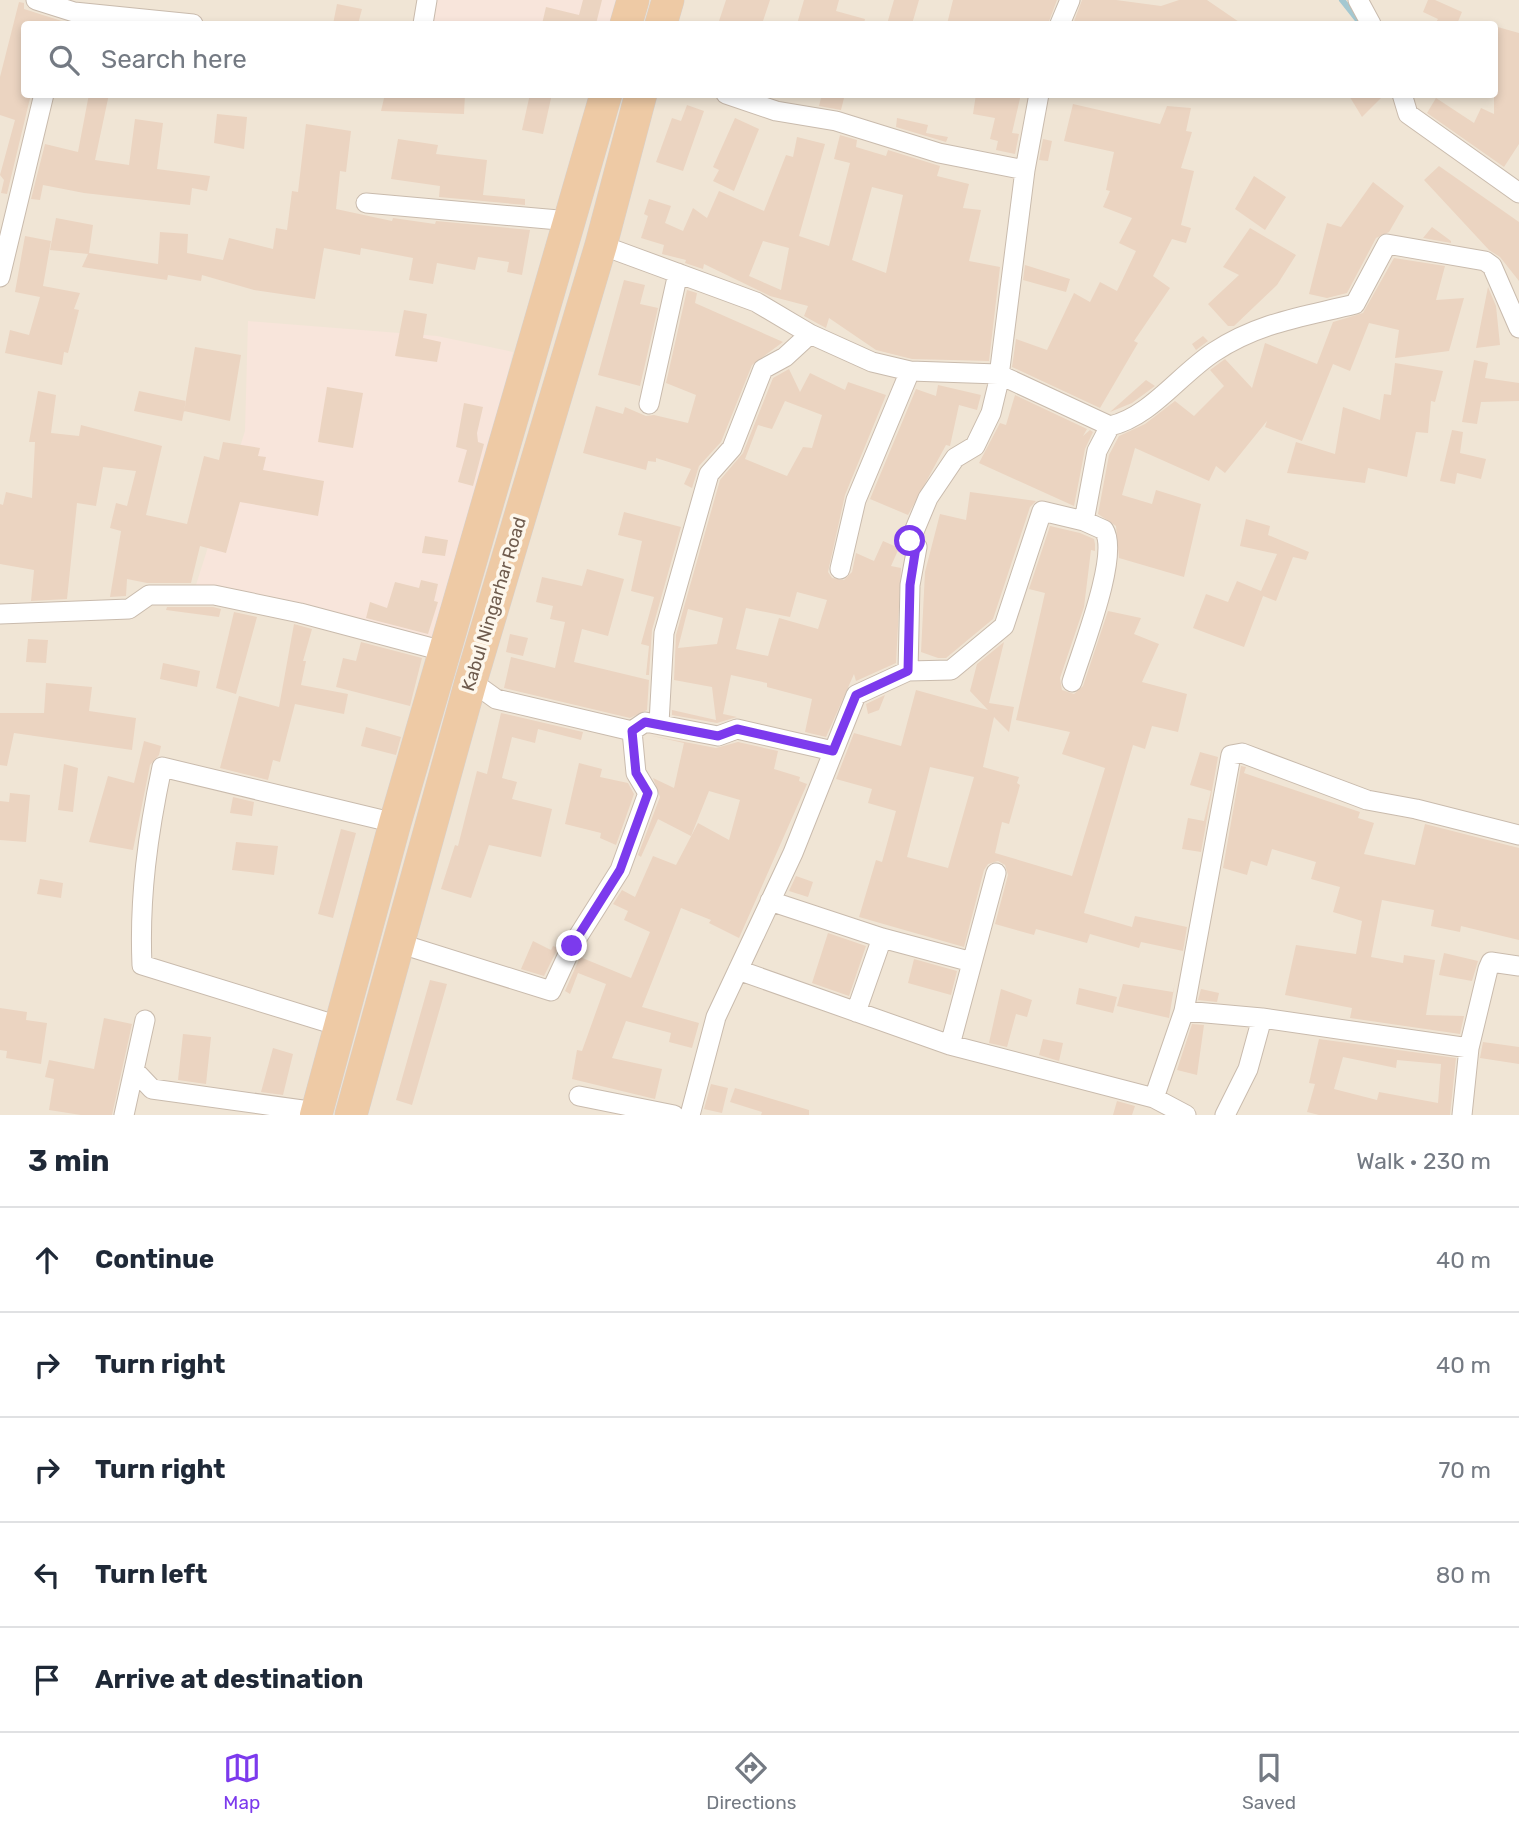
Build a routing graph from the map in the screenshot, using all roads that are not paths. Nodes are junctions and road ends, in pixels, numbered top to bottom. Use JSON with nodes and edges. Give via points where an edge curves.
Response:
{"nodes":[{"id":1,"x":36,"y":0,"type":"edge"},
{"id":2,"x":427,"y":0,"type":"edge"},
{"id":3,"x":633,"y":0,"type":"edge"},
{"id":4,"x":668,"y":0,"type":"edge"},
{"id":5,"x":1070,"y":0,"type":"edge"},
{"id":6,"x":1358,"y":0,"type":"edge"},
{"id":7,"x":71,"y":18,"type":"edge"},
{"id":8,"x":132,"y":21,"type":"edge"},
{"id":9,"x":424,"y":21,"type":"edge"},
{"id":10,"x":627,"y":21,"type":"edge"},
{"id":11,"x":662,"y":21,"type":"edge"},
{"id":12,"x":1061,"y":21,"type":"edge"},
{"id":13,"x":1369,"y":21,"type":"edge"},
{"id":14,"x":43,"y":98,"type":"edge"},
{"id":15,"x":605,"y":98,"type":"edge"},
{"id":16,"x":640,"y":98,"type":"edge"},
{"id":17,"x":738,"y":98,"type":"edge"},
{"id":18,"x":1038,"y":98,"type":"edge"},
{"id":19,"x":1403,"y":98,"type":"edge"},
{"id":20,"x":1025,"y":170,"type":"junction"},
{"id":21,"x":1519,"y":193,"type":"edge"},
{"id":22,"x":366,"y":203,"type":"dead end"},
{"id":23,"x":570,"y":221,"type":"junction"},
{"id":24,"x":601,"y":245,"type":"junction"},
{"id":25,"x":678,"y":273,"type":"junction"},
{"id":26,"x":0,"y":277,"type":"edge"},
{"id":27,"x":1519,"y":328,"type":"edge"},
{"id":28,"x":810,"y":334,"type":"junction"},
{"id":29,"x":910,"y":371,"type":"junction"},
{"id":30,"x":998,"y":374,"type":"junction"},
{"id":31,"x":649,"y":404,"type":"dead end"},
{"id":32,"x":1110,"y":426,"type":"junction"},
{"id":33,"x":1084,"y":521,"type":"junction"},
{"id":34,"x":840,"y":569,"type":"dead end"},
{"id":35,"x":0,"y":614,"type":"edge"},
{"id":36,"x":447,"y":652,"type":"junction"},
{"id":37,"x":908,"y":671,"type":"junction"},
{"id":38,"x":471,"y":681,"type":"junction"},
{"id":39,"x":1072,"y":682,"type":"dead end"},
{"id":40,"x":659,"y":723,"type":"junction"},
{"id":41,"x":632,"y":731,"type":"junction"},
{"id":42,"x":833,"y":751,"type":"junction"},
{"id":43,"x":395,"y":823,"type":"junction"},
{"id":44,"x":1519,"y":835,"type":"edge"},
{"id":45,"x":996,"y":873,"type":"dead end"},
{"id":46,"x":771,"y":901,"type":"junction"},
{"id":47,"x":882,"y":938,"type":"junction"},
{"id":48,"x":398,"y":943,"type":"junction"},
{"id":49,"x":972,"y":961,"type":"junction"},
{"id":50,"x":1519,"y":966,"type":"edge"},
{"id":51,"x":738,"y":970,"type":"junction"},
{"id":52,"x":1184,"y":1011,"type":"junction"},
{"id":53,"x":856,"y":1012,"type":"junction"},
{"id":54,"x":1262,"y":1018,"type":"junction"},
{"id":55,"x":145,"y":1020,"type":"dead end"},
{"id":56,"x":339,"y":1027,"type":"junction"},
{"id":57,"x":950,"y":1045,"type":"junction"},
{"id":58,"x":1469,"y":1048,"type":"junction"},
{"id":59,"x":135,"y":1071,"type":"junction"},
{"id":60,"x":579,"y":1096,"type":"dead end"},
{"id":61,"x":1154,"y":1098,"type":"junction"},
{"id":62,"x":316,"y":1113,"type":"edge"},
{"id":63,"x":124,"y":1115,"type":"edge"},
{"id":64,"x":351,"y":1115,"type":"edge"},
{"id":65,"x":674,"y":1115,"type":"edge"},
{"id":66,"x":690,"y":1115,"type":"edge"},
{"id":67,"x":1186,"y":1115,"type":"edge"},
{"id":68,"x":1226,"y":1115,"type":"edge"},
{"id":69,"x":1462,"y":1115,"type":"edge"}],
"edges":[{"from":1,"to":7,"type":"street"},
{"from":2,"to":9,"type":"street"},
{"from":3,"to":10,"type":"highway"},
{"from":4,"to":11,"type":"highway"},
{"from":5,"to":12,"type":"street"},
{"from":6,"to":13,"type":"street"},
{"from":7,"to":8,"type":"street"},
{"from":14,"to":26,"type":"street"},
{"from":15,"to":23,"type":"highway","name":"Kabul Ningarhar Road"},
{"from":16,"to":24,"type":"highway","name":"Kabul Ningarhar Road"},
{"from":17,"to":20,"type":"street","via":[[776,111],[836,121],[939,153]]},
{"from":18,"to":20,"type":"street"},
{"from":19,"to":21,"type":"street","via":[[1408,114]]},
{"from":20,"to":30,"type":"street"},
{"from":22,"to":23,"type":"street"},
{"from":23,"to":36,"type":"highway","name":"Kabul Ningarhar Road"},
{"from":24,"to":25,"type":"street"},
{"from":24,"to":38,"type":"highway","name":"Kabul Ningarhar Road"},
{"from":25,"to":28,"type":"street","via":[[756,302]]},
{"from":25,"to":31,"type":"street"},
{"from":27,"to":32,"type":"street","via":[[1492,266],[1485,261],[1387,244],[1355,304],[1261,326],[1213,353],[1128,422]]},
{"from":28,"to":29,"type":"street","via":[[872,362]]},
{"from":28,"to":40,"type":"street","via":[[785,357],[762,369],[732,448],[709,474],[664,633]]},
{"from":29,"to":30,"type":"street"},
{"from":29,"to":34,"type":"street","via":[[856,500]]},
{"from":30,"to":32,"type":"street"},
{"from":30,"to":37,"type":"street","via":[[991,413],[975,446],[955,458],[929,498],[910,541],[916,547],[910,585]]},
{"from":32,"to":33,"type":"street","via":[[1097,451]]},
{"from":33,"to":37,"type":"street","via":[[1042,512],[1004,626],[951,670]]},
{"from":33,"to":39,"type":"street","via":[[1104,530],[1109,548]]},
{"from":35,"to":36,"type":"street","via":[[129,609],[149,595],[214,595]]},
{"from":36,"to":43,"type":"highway","name":"Kabul Ningarhar Road"},
{"from":37,"to":42,"type":"street","via":[[856,695]]},
{"from":38,"to":41,"type":"street","via":[[496,699]]},
{"from":38,"to":48,"type":"highway","name":"Kabul Ningarhar Road"},
{"from":40,"to":41,"type":"street","via":[[645,722]]},
{"from":40,"to":42,"type":"street","via":[[718,736],[737,729]]},
{"from":41,"to":48,"type":"street","via":[[636,773],[648,793],[620,870],[572,946],[551,991]]},
{"from":42,"to":46,"type":"street"},
{"from":43,"to":56,"type":"highway","name":"Kabul Ningarhar Road"},
{"from":43,"to":56,"type":"street","via":[[162,767],[148,834],[140,918],[142,965]]},
{"from":44,"to":52,"type":"street","via":[[1367,800],[1235,752],[1227,769]]},
{"from":45,"to":49,"type":"street"},
{"from":46,"to":47,"type":"street"},
{"from":46,"to":51,"type":"street"},
{"from":47,"to":49,"type":"street"},
{"from":47,"to":53,"type":"street"},
{"from":48,"to":64,"type":"highway","name":"Kabul Ningarhar Road"},
{"from":49,"to":57,"type":"street"},
{"from":50,"to":58,"type":"street","via":[[1491,962]]},
{"from":51,"to":53,"type":"street"},
{"from":51,"to":66,"type":"street","via":[[716,1017]]},
{"from":52,"to":54,"type":"street"},
{"from":52,"to":61,"type":"street"},
{"from":53,"to":57,"type":"street"},
{"from":54,"to":58,"type":"street"},
{"from":54,"to":68,"type":"street","via":[[1248,1069]]},
{"from":55,"to":59,"type":"street"},
{"from":56,"to":62,"type":"highway","name":"Kabul Ningarhar Road"},
{"from":57,"to":61,"type":"street"},
{"from":58,"to":69,"type":"street"},
{"from":59,"to":62,"type":"street","via":[[152,1089]]},
{"from":59,"to":63,"type":"street"},
{"from":60,"to":65,"type":"street"},
{"from":61,"to":67,"type":"street"}]}
